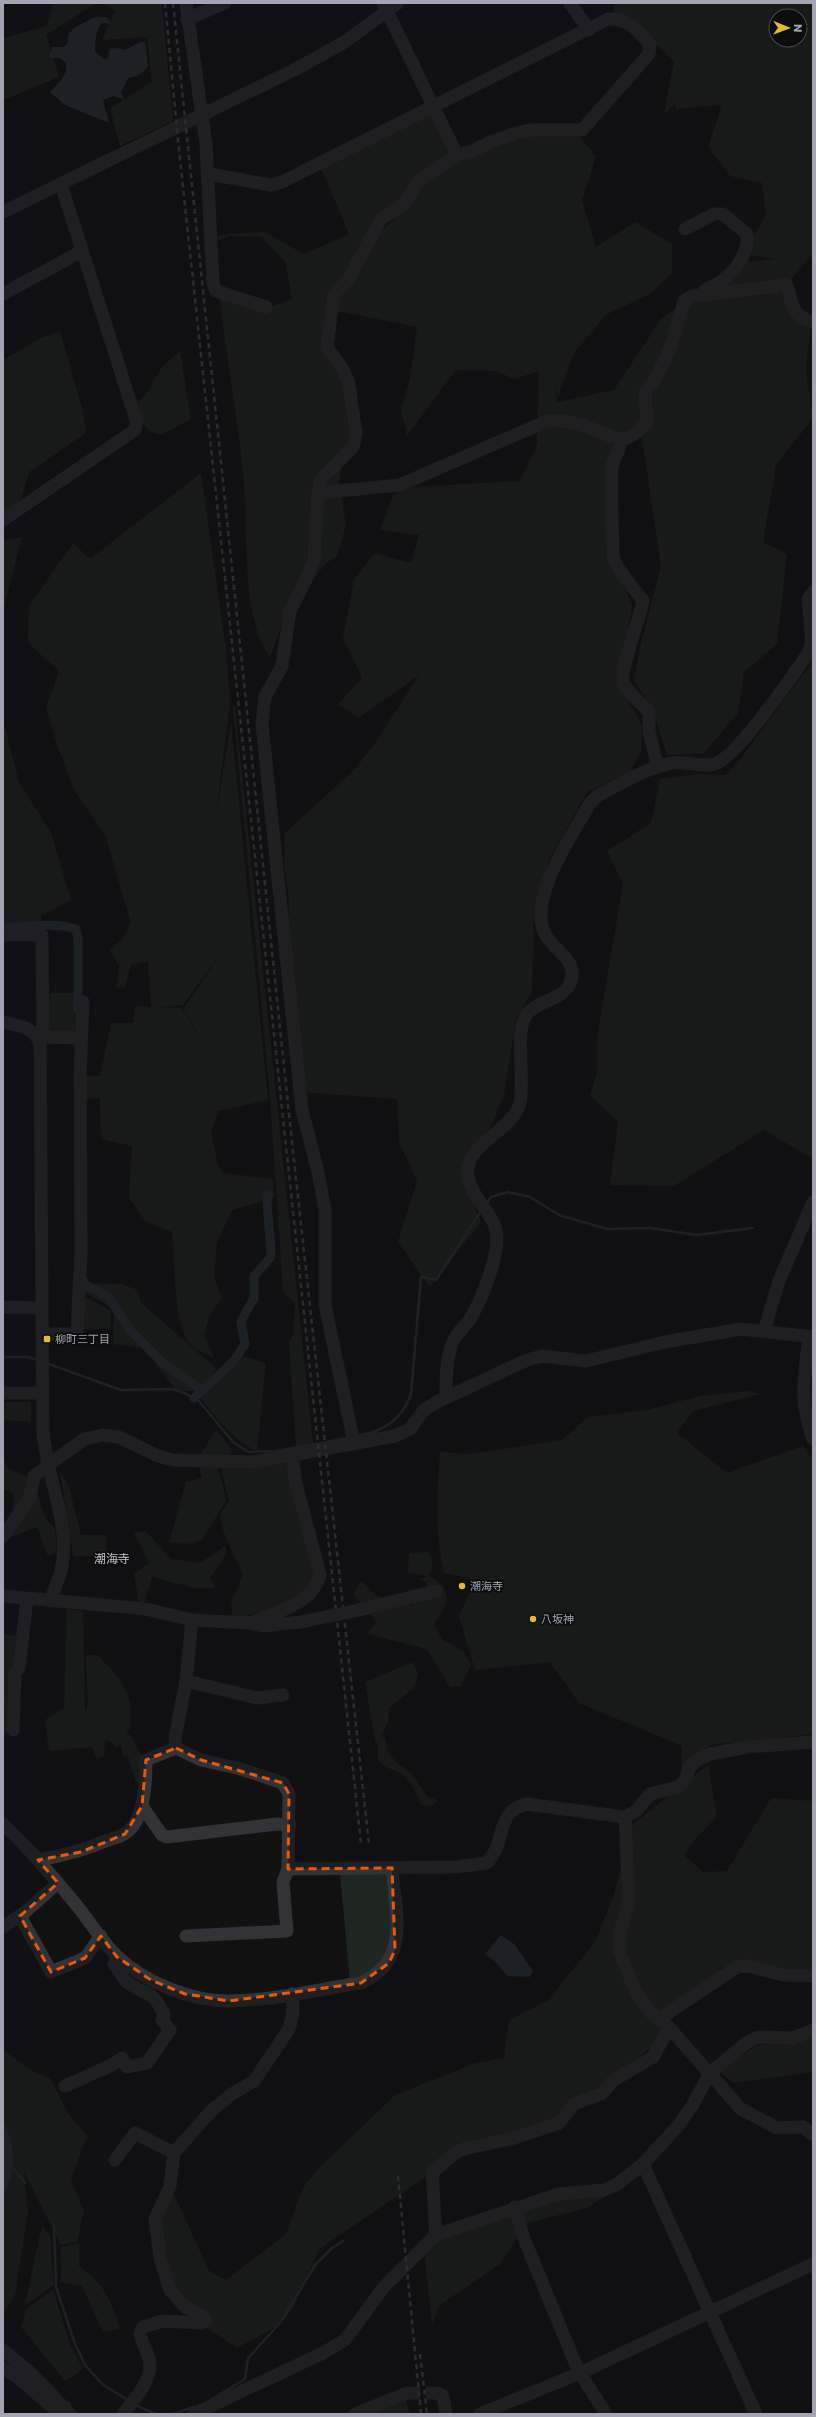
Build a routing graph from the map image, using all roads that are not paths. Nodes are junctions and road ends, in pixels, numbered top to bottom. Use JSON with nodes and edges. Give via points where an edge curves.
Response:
{"nodes":[{"id":1,"x":186,"y":3,"type":"edge"},
{"id":2,"x":225,"y":3,"type":"edge"},
{"id":3,"x":398,"y":3,"type":"edge"},
{"id":4,"x":570,"y":3,"type":"edge"},
{"id":5,"x":385,"y":7,"type":"edge"},
{"id":6,"x":187,"y":19,"type":"junction"},
{"id":7,"x":589,"y":30,"type":"junction"},
{"id":8,"x":433,"y":106,"type":"junction"},
{"id":9,"x":202,"y":114,"type":"junction"},
{"id":10,"x":457,"y":155,"type":"junction"},
{"id":11,"x":208,"y":174,"type":"junction"},
{"id":12,"x":61,"y":184,"type":"junction"},
{"id":13,"x":3,"y":212,"type":"edge"},
{"id":14,"x":685,"y":229,"type":"dead end"},
{"id":15,"x":82,"y":251,"type":"junction"},
{"id":16,"x":3,"y":294,"type":"edge"},
{"id":17,"x":692,"y":296,"type":"junction"},
{"id":18,"x":266,"y":307,"type":"dead end"},
{"id":19,"x":813,"y":322,"type":"edge"},
{"id":20,"x":621,"y":440,"type":"junction"},
{"id":21,"x":318,"y":493,"type":"junction"},
{"id":22,"x":3,"y":520,"type":"edge"},
{"id":23,"x":813,"y":592,"type":"edge"},
{"id":24,"x":658,"y":767,"type":"junction"},
{"id":25,"x":3,"y":935,"type":"edge"},
{"id":26,"x":83,"y":1002,"type":"dead end"},
{"id":27,"x":3,"y":1022,"type":"edge"},
{"id":28,"x":38,"y":1037,"type":"junction"},
{"id":29,"x":81,"y":1038,"type":"junction"},
{"id":30,"x":813,"y":1202,"type":"edge"},
{"id":31,"x":3,"y":1307,"type":"edge"},
{"id":32,"x":42,"y":1308,"type":"junction"},
{"id":33,"x":764,"y":1331,"type":"junction"},
{"id":34,"x":42,"y":1334,"type":"junction"},
{"id":35,"x":811,"y":1337,"type":"edge"},
{"id":36,"x":3,"y":1393,"type":"edge"},
{"id":37,"x":42,"y":1394,"type":"junction"},
{"id":38,"x":446,"y":1398,"type":"junction"},
{"id":39,"x":813,"y":1439,"type":"edge"},
{"id":40,"x":354,"y":1443,"type":"junction"},
{"id":41,"x":292,"y":1456,"type":"junction"},
{"id":42,"x":48,"y":1465,"type":"junction"},
{"id":43,"x":3,"y":1536,"type":"edge"},
{"id":44,"x":436,"y":1591,"type":"dead end"},
{"id":45,"x":3,"y":1596,"type":"edge"},
{"id":46,"x":27,"y":1599,"type":"junction"},
{"id":47,"x":50,"y":1601,"type":"junction"},
{"id":48,"x":192,"y":1620,"type":"junction"},
{"id":49,"x":251,"y":1623,"type":"junction"},
{"id":50,"x":186,"y":1681,"type":"junction"},
{"id":51,"x":283,"y":1695,"type":"dead end"},
{"id":52,"x":13,"y":1730,"type":"dead end"},
{"id":53,"x":813,"y":1742,"type":"edge"},
{"id":54,"x":176,"y":1748,"type":"junction"},
{"id":55,"x":142,"y":1806,"type":"junction"},
{"id":56,"x":625,"y":1817,"type":"junction"},
{"id":57,"x":3,"y":1824,"type":"edge"},
{"id":58,"x":290,"y":1825,"type":"junction"},
{"id":59,"x":38,"y":1860,"type":"junction"},
{"id":60,"x":392,"y":1868,"type":"junction"},
{"id":61,"x":288,"y":1870,"type":"junction"},
{"id":62,"x":58,"y":1883,"type":"junction"},
{"id":63,"x":20,"y":1916,"type":"junction"},
{"id":64,"x":3,"y":1927,"type":"edge"},
{"id":65,"x":101,"y":1936,"type":"junction"},
{"id":66,"x":186,"y":1936,"type":"dead end"},
{"id":67,"x":117,"y":1956,"type":"junction"},
{"id":68,"x":813,"y":1976,"type":"edge"},
{"id":69,"x":292,"y":1994,"type":"junction"},
{"id":70,"x":659,"y":2019,"type":"junction"},
{"id":71,"x":669,"y":2028,"type":"junction"},
{"id":72,"x":813,"y":2030,"type":"edge"},
{"id":73,"x":710,"y":2073,"type":"junction"},
{"id":74,"x":65,"y":2086,"type":"dead end"},
{"id":75,"x":813,"y":2135,"type":"edge"},
{"id":76,"x":174,"y":2153,"type":"junction"},
{"id":77,"x":115,"y":2160,"type":"dead end"},
{"id":78,"x":643,"y":2164,"type":"junction"},
{"id":79,"x":515,"y":2207,"type":"junction"},
{"id":80,"x":436,"y":2235,"type":"junction"},
{"id":81,"x":813,"y":2264,"type":"edge"},
{"id":82,"x":710,"y":2313,"type":"junction"},
{"id":83,"x":3,"y":2350,"type":"edge"},
{"id":84,"x":3,"y":2368,"type":"edge"},
{"id":85,"x":580,"y":2373,"type":"junction"},
{"id":86,"x":407,"y":2393,"type":"tunnel mouth"},
{"id":87,"x":436,"y":2393,"type":"dead end"},
{"id":88,"x":68,"y":2411,"type":"edge"},
{"id":89,"x":123,"y":2414,"type":"edge"},
{"id":90,"x":194,"y":2414,"type":"edge"},
{"id":91,"x":355,"y":2414,"type":"edge"},
{"id":92,"x":446,"y":2414,"type":"edge"},
{"id":93,"x":480,"y":2414,"type":"edge"},
{"id":94,"x":606,"y":2414,"type":"edge"},
{"id":95,"x":756,"y":2414,"type":"edge"}],
"edges":[{"from":1,"to":6,"type":"street"},
{"from":2,"to":6,"type":"street"},
{"from":3,"to":5,"type":"street"},
{"from":4,"to":7,"type":"street"},
{"from":5,"to":8,"type":"street"},
{"from":5,"to":9,"type":"street","via":[[344,43]]},
{"from":6,"to":9,"type":"street"},
{"from":7,"to":8,"type":"street"},
{"from":7,"to":10,"type":"street","via":[[608,20],[624,22],[635,27],[650,45],[649,54],[582,130],[531,130]]},
{"from":8,"to":10,"type":"street"},
{"from":8,"to":11,"type":"street","via":[[282,182],[271,185]]},
{"from":9,"to":11,"type":"street"},
{"from":9,"to":12,"type":"street"},
{"from":10,"to":21,"type":"street","via":[[418,181],[404,204],[381,219],[348,280],[334,294],[326,347],[344,371],[349,384],[356,434],[353,447],[321,479]]},
{"from":11,"to":18,"type":"street","via":[[213,283],[216,291]]},
{"from":12,"to":13,"type":"street"},
{"from":12,"to":15,"type":"street"},
{"from":14,"to":17,"type":"street","via":[[714,214],[724,214],[747,234],[748,244],[733,272],[719,285]]},
{"from":15,"to":16,"type":"street"},
{"from":15,"to":22,"type":"street","via":[[137,423],[135,430]]},
{"from":17,"to":19,"type":"street","via":[[787,285],[793,308],[801,319]]},
{"from":17,"to":20,"type":"street","via":[[684,301],[669,354],[660,373],[645,392],[647,423],[639,432]]},
{"from":20,"to":21,"type":"street","via":[[571,421],[556,419],[400,485]]},
{"from":20,"to":24,"type":"street","via":[[620,450],[612,466],[614,560],[642,601],[640,617],[622,674],[624,684],[649,712],[649,732]]},
{"from":21,"to":40,"type":"street","via":[[314,560],[290,611],[282,666],[265,697],[262,724],[302,1110],[325,1211],[326,1305]]},
{"from":23,"to":24,"type":"street","via":[[808,599],[812,642],[809,652],[766,712],[726,758],[707,765],[674,763]]},
{"from":24,"to":38,"type":"street","via":[[597,796],[590,803],[553,870],[541,910],[542,928],[547,938],[569,962],[572,975],[569,984],[558,997],[535,1008],[525,1017],[521,1033],[522,1091],[519,1106],[510,1119],[472,1158],[468,1171],[469,1184],[494,1223],[496,1249],[480,1302],[452,1343]]},
{"from":25,"to":28,"type":"street","via":[[42,935],[43,1027]]},
{"from":26,"to":29,"type":"street"},
{"from":27,"to":28,"type":"street","via":[[31,1029]]},
{"from":28,"to":29,"type":"street"},
{"from":28,"to":32,"type":"street"},
{"from":29,"to":34,"type":"street","via":[[81,1251],[77,1334]]},
{"from":30,"to":33,"type":"street","via":[[779,1281]]},
{"from":31,"to":32,"type":"street"},
{"from":32,"to":34,"type":"street"},
{"from":33,"to":35,"type":"street"},
{"from":33,"to":38,"type":"street","via":[[741,1329],[665,1342],[586,1361],[542,1356],[526,1360]]},
{"from":34,"to":37,"type":"street"},
{"from":35,"to":39,"type":"street","via":[[803,1388],[804,1412]]},
{"from":36,"to":37,"type":"street"},
{"from":37,"to":42,"type":"street","via":[[43,1437]]},
{"from":38,"to":40,"type":"street","via":[[426,1409],[410,1429],[395,1436]]},
{"from":40,"to":41,"type":"street"},
{"from":41,"to":42,"type":"street","via":[[253,1462],[173,1460],[158,1456],[119,1437],[103,1435],[84,1439]]},
{"from":41,"to":49,"type":"street","via":[[296,1484],[320,1575],[318,1585],[304,1600]]},
{"from":42,"to":43,"type":"street","via":[[34,1476],[30,1498]]},
{"from":42,"to":47,"type":"street","via":[[63,1525],[64,1550],[62,1568]]},
{"from":44,"to":49,"type":"street","bridge":true,"via":[[301,1622],[263,1626]]},
{"from":45,"to":46,"type":"street"},
{"from":46,"to":47,"type":"street"},
{"from":46,"to":52,"type":"street","via":[[19,1668],[15,1673]]},
{"from":47,"to":48,"type":"street","via":[[146,1609]]},
{"from":48,"to":49,"type":"street"},
{"from":48,"to":50,"type":"street"},
{"from":50,"to":51,"type":"street","via":[[257,1698]]},
{"from":50,"to":54,"type":"street","via":[[175,1738]]},
{"from":53,"to":56,"type":"street","via":[[748,1747],[710,1754],[697,1760],[690,1767],[684,1781],[678,1787],[650,1794],[636,1811]]},
{"from":54,"to":55,"type":"street","via":[[146,1760],[146,1785]]},
{"from":54,"to":58,"type":"street","via":[[201,1760],[241,1769],[283,1783],[289,1794]]},
{"from":55,"to":58,"type":"street","via":[[162,1835],[167,1837]]},
{"from":55,"to":59,"type":"street","via":[[125,1834],[81,1852]]},
{"from":56,"to":60,"type":"street","via":[[526,1804],[515,1807],[507,1814],[495,1852],[486,1863],[456,1867]]},
{"from":56,"to":70,"type":"street","via":[[629,1902],[619,1935],[620,1952],[636,1992]]},
{"from":57,"to":59,"type":"street"},
{"from":58,"to":61,"type":"street"},
{"from":59,"to":62,"type":"street"},
{"from":60,"to":61,"type":"street"},
{"from":60,"to":69,"type":"street","via":[[397,1935],[395,1950],[389,1963],[361,1983]]},
{"from":61,"to":66,"type":"street","via":[[283,1882],[287,1931]]},
{"from":62,"to":63,"type":"street"},
{"from":62,"to":65,"type":"street"},
{"from":63,"to":64,"type":"street"},
{"from":63,"to":65,"type":"street","via":[[51,1972],[85,1958]]},
{"from":65,"to":67,"type":"street"},
{"from":67,"to":69,"type":"street","via":[[151,1980],[185,1994],[208,1999],[229,2001]]},
{"from":67,"to":74,"type":"street","via":[[114,1964],[129,1984],[152,1994],[164,2014],[162,2020],[170,2030],[147,2063],[127,2067],[122,2058]]},
{"from":68,"to":70,"type":"street","via":[[783,1975],[748,1966],[738,1967]]},
{"from":69,"to":76,"type":"street","via":[[293,2014],[289,2029],[254,2081],[211,2111]]},
{"from":70,"to":71,"type":"street"},
{"from":71,"to":73,"type":"street"},
{"from":71,"to":80,"type":"street","via":[[653,2057],[614,2080],[601,2094],[574,2104],[559,2123],[514,2138],[464,2149],[432,2173]]},
{"from":72,"to":73,"type":"street","via":[[793,2038],[753,2039]]},
{"from":73,"to":75,"type":"street","via":[[741,2109],[777,2128],[803,2127]]},
{"from":73,"to":78,"type":"street","via":[[677,2127]]},
{"from":76,"to":77,"type":"street","via":[[135,2133]]},
{"from":76,"to":89,"type":"street","via":[[170,2186],[155,2220],[160,2258],[174,2295],[185,2307],[206,2320],[202,2323],[162,2321],[143,2327],[140,2333],[141,2341],[151,2367],[146,2382]]},
{"from":78,"to":79,"type":"street","via":[[609,2189],[560,2194]]},
{"from":78,"to":82,"type":"street"},
{"from":79,"to":80,"type":"street"},
{"from":79,"to":85,"type":"street","via":[[523,2236]]},
{"from":80,"to":90,"type":"street","via":[[383,2288],[345,2340],[323,2354]]},
{"from":81,"to":82,"type":"street"},
{"from":82,"to":85,"type":"street"},
{"from":82,"to":95,"type":"street"},
{"from":83,"to":88,"type":"street","via":[[31,2373]]},
{"from":84,"to":88,"type":"street","via":[[20,2378],[53,2408]]},
{"from":85,"to":93,"type":"street"},
{"from":85,"to":94,"type":"street"},
{"from":86,"to":91,"type":"street"},
{"from":87,"to":92,"type":"street","via":[[443,2396]]}]}
